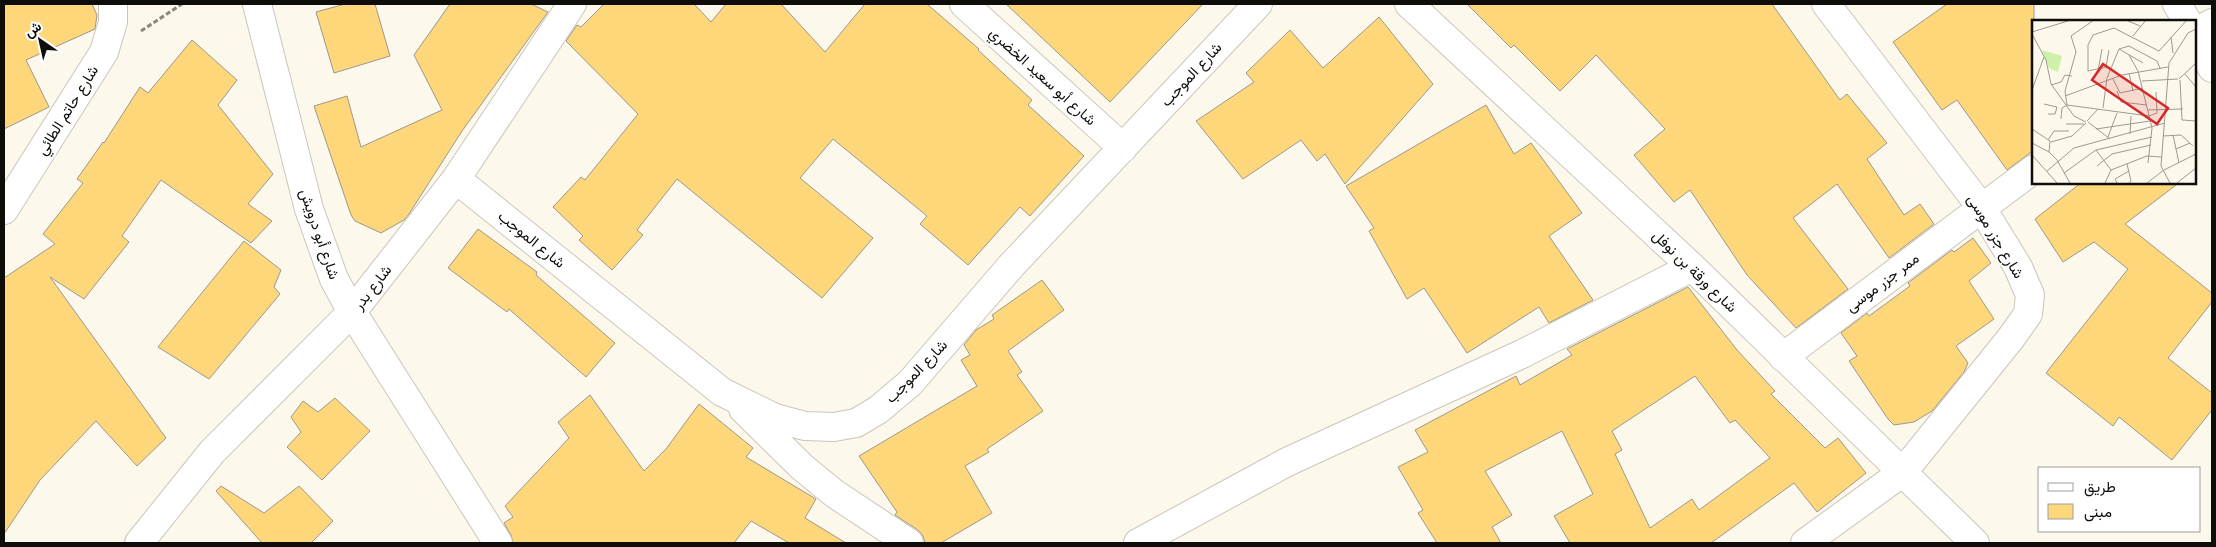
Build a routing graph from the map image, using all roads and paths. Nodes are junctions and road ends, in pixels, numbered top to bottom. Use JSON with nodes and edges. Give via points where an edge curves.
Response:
{"nodes":[{"id":1,"x":113,"y":4,"type":"edge"},
{"id":2,"x":257,"y":4,"type":"edge"},
{"id":3,"x":572,"y":4,"type":"edge"},
{"id":4,"x":964,"y":4,"type":"edge"},
{"id":5,"x":1258,"y":4,"type":"edge"},
{"id":6,"x":1409,"y":4,"type":"edge"},
{"id":7,"x":1826,"y":4,"type":"edge"},
{"id":8,"x":2177,"y":4,"type":"edge"},
{"id":9,"x":2186,"y":20,"type":"edge"},
{"id":10,"x":2212,"y":22,"type":"edge"},
{"id":11,"x":2203,"y":51,"type":"edge"},
{"id":12,"x":1123,"y":148,"type":"junction"},
{"id":13,"x":2032,"y":170,"type":"edge"},
{"id":14,"x":456,"y":179,"type":"junction"},
{"id":15,"x":1981,"y":207,"type":"junction"},
{"id":16,"x":4,"y":210,"type":"edge"},
{"id":17,"x":1692,"y":266,"type":"junction"},
{"id":18,"x":352,"y":312,"type":"junction"},
{"id":19,"x":1783,"y":357,"type":"junction"},
{"id":20,"x":722,"y":392,"type":"junction"},
{"id":21,"x":1903,"y":472,"type":"junction"},
{"id":22,"x":139,"y":543,"type":"edge"},
{"id":23,"x":498,"y":543,"type":"edge"},
{"id":24,"x":909,"y":543,"type":"edge"},
{"id":25,"x":1138,"y":543,"type":"edge"},
{"id":26,"x":1805,"y":543,"type":"edge"},
{"id":27,"x":1975,"y":543,"type":"edge"}],
"edges":[{"from":1,"to":16,"type":"street","name":"شارع حاتم الطائي","via":[[113,22],[104,52]]},
{"from":2,"to":18,"type":"street","name":"شارع أبو درويش","via":[[309,209],[334,279]]},
{"from":3,"to":14,"type":"street","name":"شارع بدر"},
{"from":4,"to":12,"type":"street","name":"شارع أبو سعيد الخضري"},
{"from":5,"to":12,"type":"street","name":"شارع الموجب"},
{"from":6,"to":17,"type":"street","name":"شارع ورقة بن نوفل"},
{"from":7,"to":15,"type":"street","name":"شارع جزر موسى"},
{"from":8,"to":9,"type":"street"},
{"from":10,"to":11,"type":"street"},
{"from":12,"to":20,"type":"street","name":"شارع الموجب","via":[[1011,266],[910,383],[878,410],[856,423],[805,426],[775,418]]},
{"from":13,"to":15,"type":"street","name":"ممر جزر موسى"},
{"from":14,"to":18,"type":"street","name":"شارع بدر"},
{"from":14,"to":20,"type":"street","name":"شارع الموجب"},
{"from":15,"to":19,"type":"street","name":"ممر جزر موسى"},
{"from":15,"to":21,"type":"street","name":"شارع جزر موسى","via":[[2030,294],[2028,314]]},
{"from":17,"to":19,"type":"street","name":"شارع ورقة بن نوفل"},
{"from":17,"to":25,"type":"street","via":[[1522,354],[1287,462]]},
{"from":18,"to":22,"type":"street","name":"شارع بدر","via":[[212,452]]},
{"from":18,"to":23,"type":"street","name":"شارع أبو درويش"},
{"from":19,"to":21,"type":"street","name":"شارع ورقة بن نوفل"},
{"from":20,"to":24,"type":"street","via":[[815,478]]},
{"from":21,"to":26,"type":"street","name":"شارع جزر موسى"},
{"from":21,"to":27,"type":"street","name":"شارع ورقة بن نوفل"}]}
